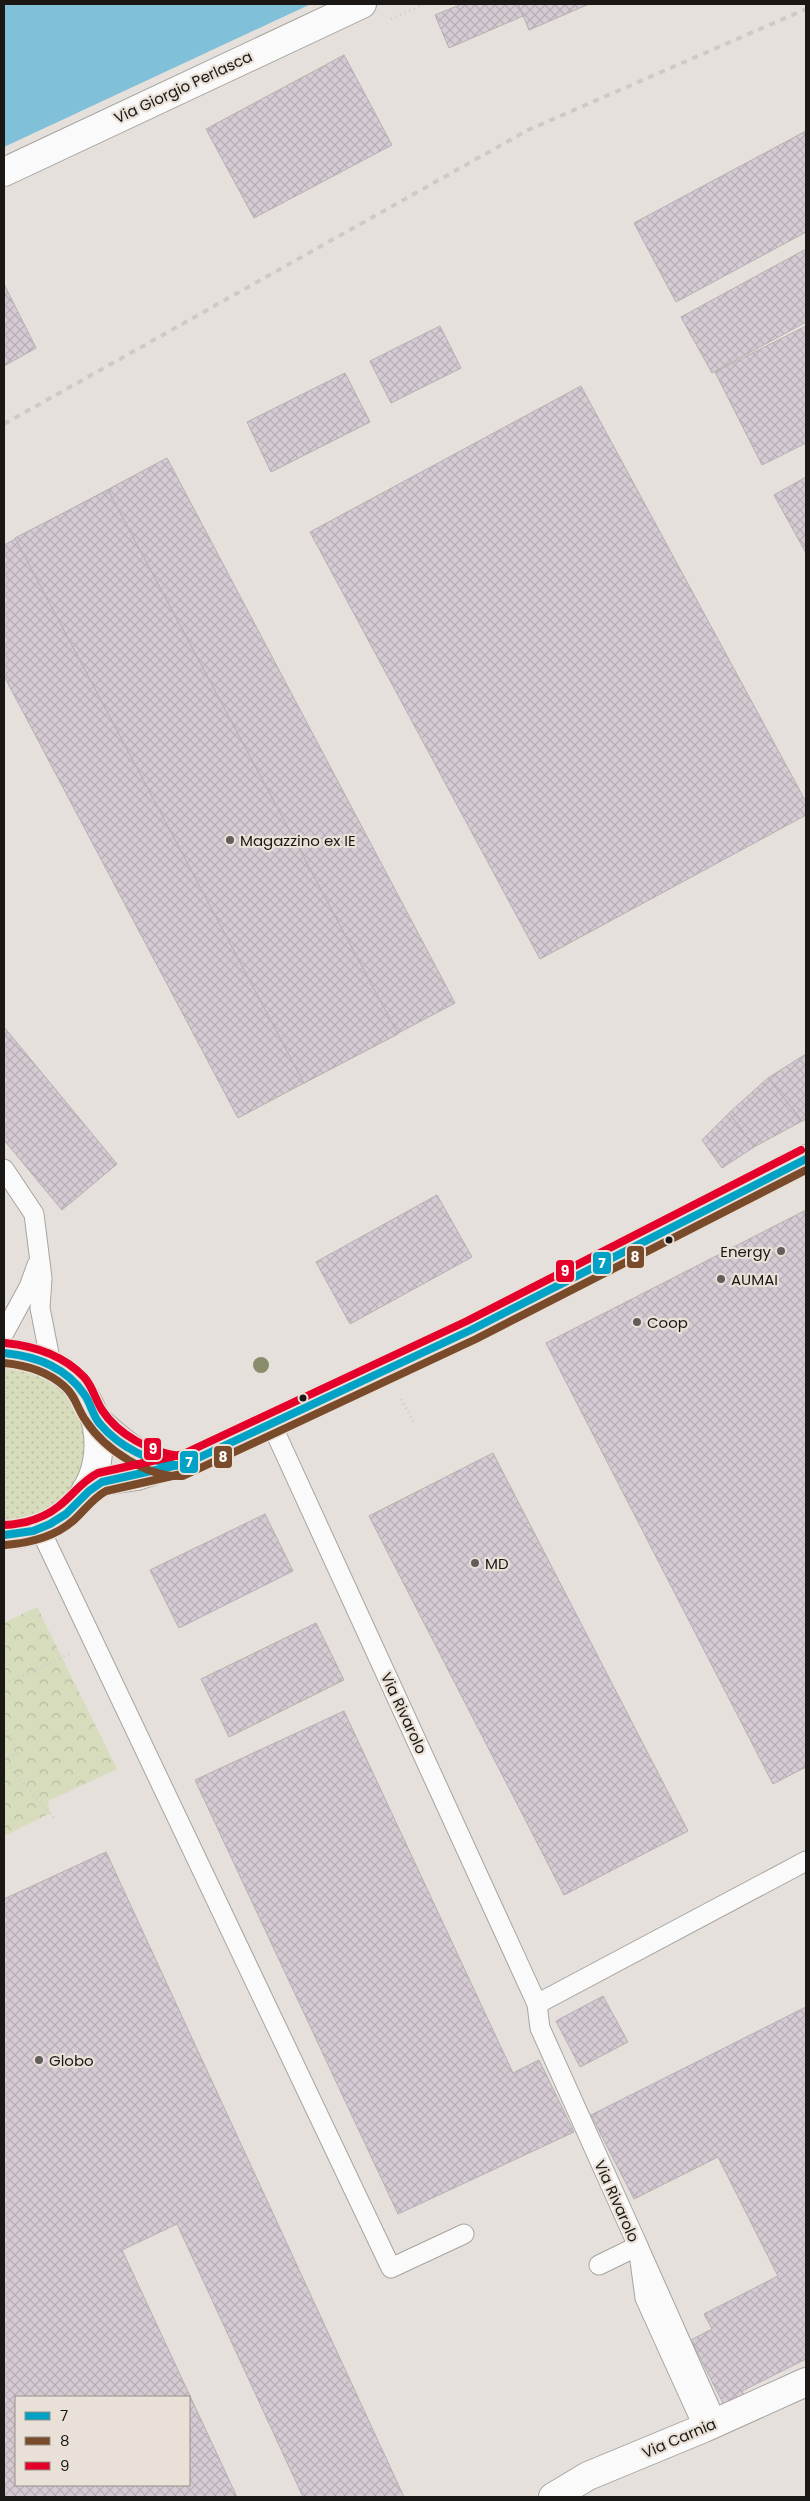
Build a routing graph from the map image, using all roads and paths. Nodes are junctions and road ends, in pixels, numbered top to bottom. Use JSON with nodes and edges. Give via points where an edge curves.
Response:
{"nodes":[{"id":1,"x":362,"y":4,"type":"edge"},
{"id":2,"x":4,"y":172,"type":"edge"},
{"id":3,"x":806,"y":1159,"type":"edge"},
{"id":4,"x":4,"y":1169,"type":"edge"},
{"id":5,"x":40,"y":1259,"type":"junction"},
{"id":6,"x":4,"y":1333,"type":"edge"},
{"id":7,"x":4,"y":1353,"type":"edge"},
{"id":8,"x":51,"y":1364,"type":"junction"},
{"id":9,"x":397,"y":1392,"type":"dead end"},
{"id":10,"x":94,"y":1416,"type":"junction"},
{"id":11,"x":271,"y":1423,"type":"junction"},
{"id":12,"x":414,"y":1423,"type":"dead end"},
{"id":13,"x":169,"y":1465,"type":"junction"},
{"id":14,"x":86,"y":1490,"type":"junction"},
{"id":15,"x":40,"y":1529,"type":"junction"},
{"id":16,"x":4,"y":1535,"type":"edge"},
{"id":17,"x":73,"y":1653,"type":"dead end"},
{"id":18,"x":4,"y":1683,"type":"edge"},
{"id":19,"x":4,"y":1721,"type":"edge"},
{"id":20,"x":4,"y":1760,"type":"edge"},
{"id":21,"x":54,"y":1819,"type":"dead end"},
{"id":22,"x":806,"y":1861,"type":"edge"},
{"id":23,"x":537,"y":2004,"type":"junction"},
{"id":24,"x":464,"y":2234,"type":"dead end"},
{"id":25,"x":638,"y":2246,"type":"junction"},
{"id":26,"x":599,"y":2265,"type":"dead end"},
{"id":27,"x":806,"y":2382,"type":"edge"},
{"id":28,"x":707,"y":2419,"type":"junction"},
{"id":29,"x":553,"y":2497,"type":"edge"}],
"edges":[{"from":1,"to":2,"type":"main road","name":"Via Giorgio Perlasca"},
{"from":3,"to":11,"type":"main road","via":[[487,1322]]},
{"from":4,"to":5,"type":"lane","via":[[34,1214]]},
{"from":5,"to":6,"type":"lane"},
{"from":5,"to":8,"type":"lane","via":[[40,1308]]},
{"from":7,"to":8,"type":"main road","via":[[28,1355]]},
{"from":8,"to":10,"type":"main road","via":[[85,1395]]},
{"from":9,"to":12,"type":"path"},
{"from":10,"to":13,"type":"main road","via":[[119,1442]]},
{"from":10,"to":14,"type":"main road","via":[[99,1442],[96,1467]]},
{"from":11,"to":13,"type":"main road","via":[[181,1466]]},
{"from":11,"to":23,"type":"lane","name":"Via Rivarolo"},
{"from":13,"to":14,"type":"main road","via":[[137,1476],[104,1481]]},
{"from":14,"to":15,"type":"main road","via":[[74,1507]]},
{"from":15,"to":16,"type":"main road"},
{"from":15,"to":24,"type":"lane","via":[[391,2268]]},
{"from":17,"to":18,"type":"path"},
{"from":19,"to":20,"type":"path","via":[[18,1753]]},
{"from":20,"to":21,"type":"path"},
{"from":22,"to":23,"type":"lane"},
{"from":23,"to":25,"type":"lane","name":"Via Rivarolo","via":[[540,2028]]},
{"from":25,"to":26,"type":"lane"},
{"from":25,"to":28,"type":"lane","name":"Via Rivarolo","via":[[646,2298]]},
{"from":27,"to":28,"type":"main road","name":"Via Carnia"},
{"from":28,"to":29,"type":"main road","name":"Via Carnia","via":[[588,2476]]}]}
